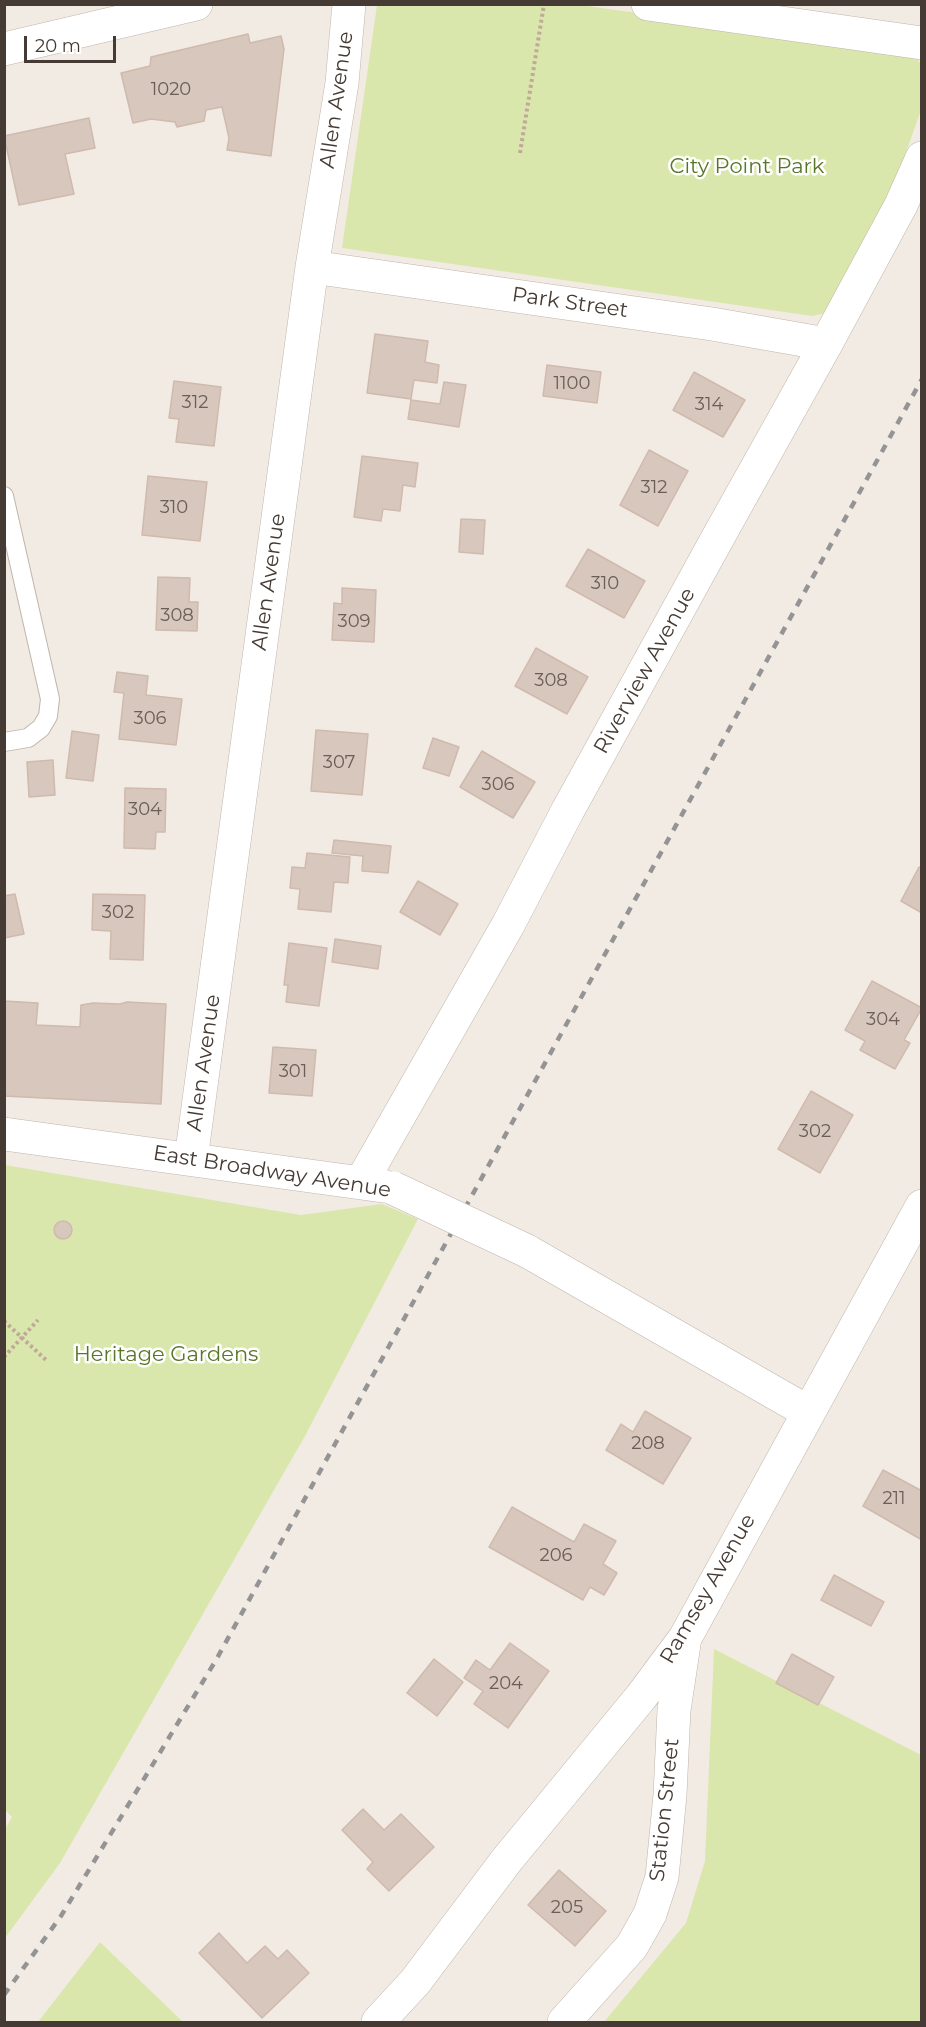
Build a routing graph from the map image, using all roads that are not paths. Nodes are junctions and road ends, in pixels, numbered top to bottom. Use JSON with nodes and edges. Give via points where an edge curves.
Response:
{"nodes":[{"id":1,"x":196,"y":4,"type":"edge"},
{"id":2,"x":349,"y":4,"type":"edge"},
{"id":3,"x":648,"y":4,"type":"edge"},
{"id":4,"x":688,"y":7,"type":"edge"},
{"id":5,"x":921,"y":43,"type":"edge"},
{"id":6,"x":4,"y":49,"type":"edge"},
{"id":7,"x":921,"y":158,"type":"edge"},
{"id":8,"x":312,"y":267,"type":"junction"},
{"id":9,"x":826,"y":344,"type":"junction"},
{"id":10,"x":4,"y":496,"type":"edge"},
{"id":11,"x":4,"y":742,"type":"edge"},
{"id":12,"x":4,"y":1134,"type":"edge"},
{"id":13,"x":191,"y":1159,"type":"junction"},
{"id":14,"x":378,"y":1184,"type":"junction"},
{"id":15,"x":921,"y":1206,"type":"edge"},
{"id":16,"x":808,"y":1412,"type":"junction"},
{"id":17,"x":685,"y":1638,"type":"junction"},
{"id":18,"x":378,"y":2022,"type":"edge"},
{"id":19,"x":564,"y":2022,"type":"edge"}],
"edges":[{"from":1,"to":6,"type":"street"},
{"from":2,"to":8,"type":"street","name":"Allen Avenue","via":[[342,83]]},
{"from":3,"to":4,"type":"street"},
{"from":4,"to":5,"type":"street"},
{"from":7,"to":9,"type":"street","name":"Riverview Avenue","via":[[901,205]]},
{"from":8,"to":9,"type":"street","name":"Park Street"},
{"from":8,"to":13,"type":"street","name":"Allen Avenue"},
{"from":9,"to":14,"type":"street","name":"Riverview Avenue","via":[[508,925]]},
{"from":10,"to":11,"type":"lane","via":[[50,699],[48,716],[41,728],[28,738]]},
{"from":12,"to":13,"type":"street","name":"East Broadway Avenue"},
{"from":13,"to":14,"type":"street","name":"East Broadway Avenue"},
{"from":14,"to":16,"type":"street","name":"East Broadway Avenue","bridge":true,"via":[[527,1251]]},
{"from":15,"to":16,"type":"street","name":"Ramsey Avenue"},
{"from":16,"to":17,"type":"street","name":"Ramsey Avenue"},
{"from":17,"to":18,"type":"street","name":"Ramsey Avenue","via":[[415,1982]]},
{"from":17,"to":19,"type":"street","name":"Station Street","via":[[674,1710],[662,1877],[650,1914],[632,1946]]}]}
